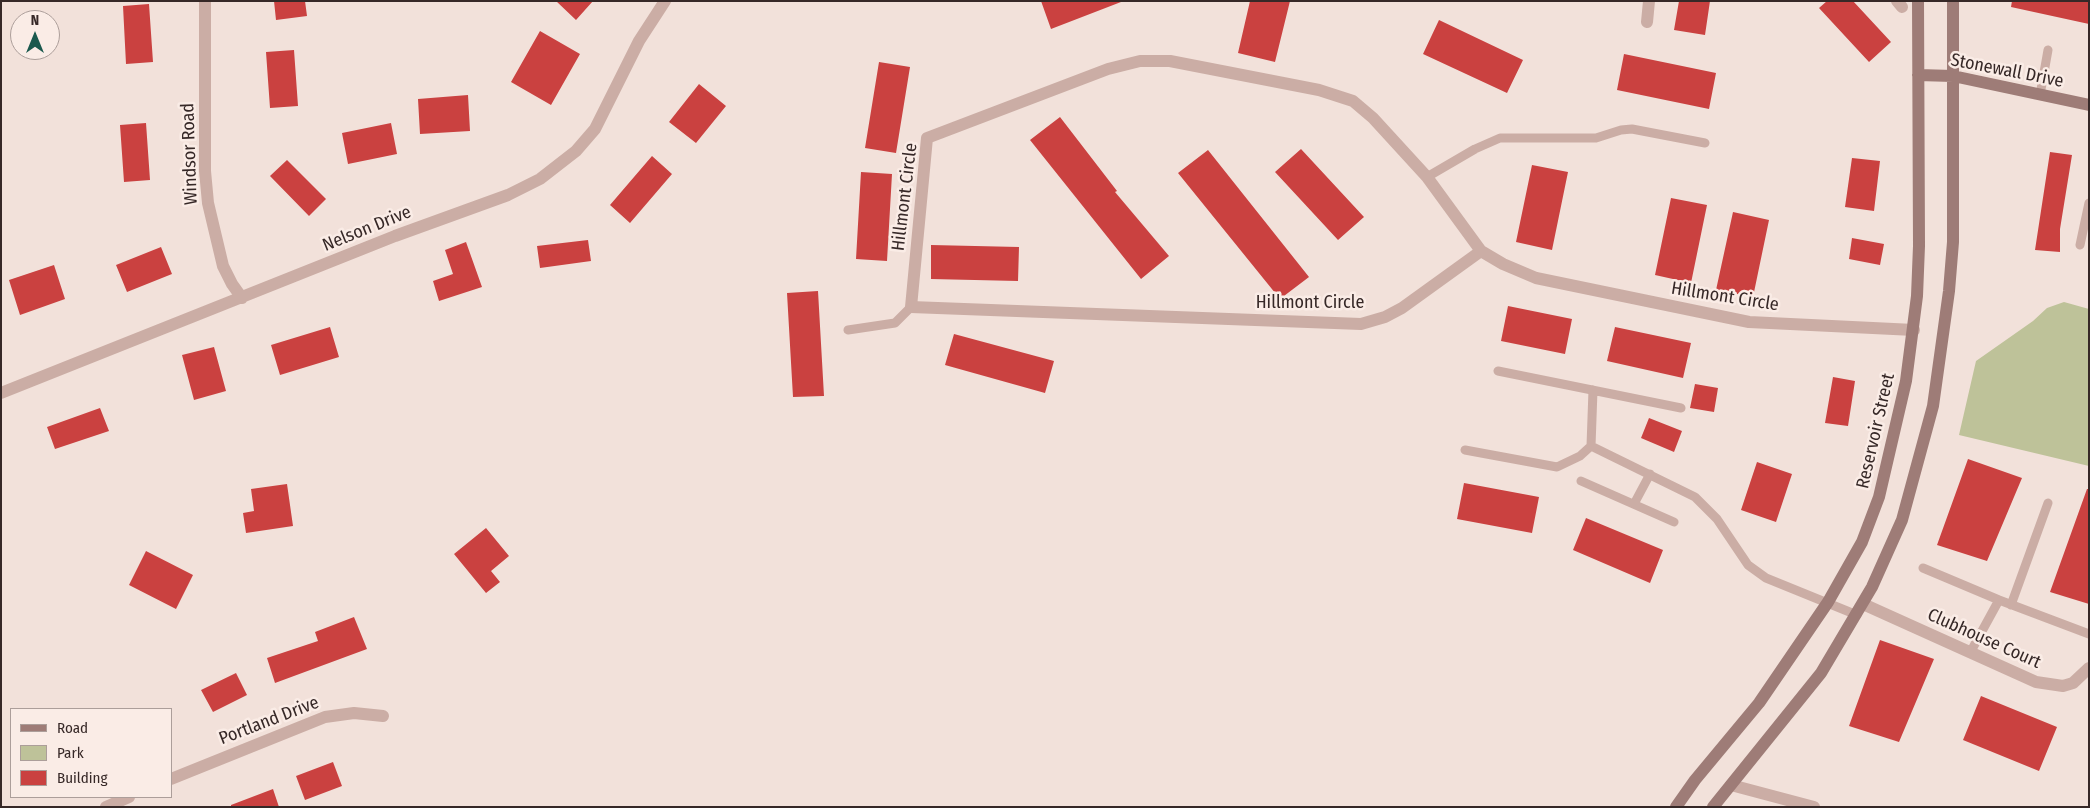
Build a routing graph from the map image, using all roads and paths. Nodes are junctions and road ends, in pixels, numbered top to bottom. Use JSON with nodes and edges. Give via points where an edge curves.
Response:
{"nodes":[{"id":1,"x":204,"y":1,"type":"edge"},
{"id":2,"x":666,"y":1,"type":"edge"},
{"id":3,"x":1649,"y":1,"type":"edge"},
{"id":4,"x":1918,"y":1,"type":"edge"},
{"id":5,"x":1953,"y":1,"type":"edge"},
{"id":6,"x":1647,"y":22,"type":"dead end"},
{"id":7,"x":2048,"y":50,"type":"dead end"},
{"id":8,"x":1918,"y":75,"type":"junction"},
{"id":9,"x":1954,"y":76,"type":"junction"},
{"id":10,"x":2040,"y":95,"type":"junction"},
{"id":11,"x":2089,"y":105,"type":"edge"},
{"id":12,"x":1705,"y":143,"type":"dead end"},
{"id":13,"x":1427,"y":177,"type":"junction"},
{"id":14,"x":2089,"y":203,"type":"edge"},
{"id":15,"x":2080,"y":245,"type":"dead end"},
{"id":16,"x":1481,"y":251,"type":"junction"},
{"id":17,"x":242,"y":298,"type":"junction"},
{"id":18,"x":911,"y":307,"type":"junction"},
{"id":19,"x":848,"y":330,"type":"dead end"},
{"id":20,"x":1914,"y":330,"type":"junction"},
{"id":21,"x":1498,"y":371,"type":"dead end"},
{"id":22,"x":1593,"y":390,"type":"junction"},
{"id":23,"x":1,"y":394,"type":"edge"},
{"id":24,"x":1681,"y":408,"type":"dead end"},
{"id":25,"x":1591,"y":446,"type":"junction"},
{"id":26,"x":1465,"y":450,"type":"dead end"},
{"id":27,"x":1650,"y":474,"type":"junction"},
{"id":28,"x":1580,"y":481,"type":"dead end"},
{"id":29,"x":2048,"y":503,"type":"dead end"},
{"id":30,"x":1634,"y":504,"type":"junction"},
{"id":31,"x":1674,"y":522,"type":"dead end"},
{"id":32,"x":1923,"y":568,"type":"dead end"},
{"id":33,"x":1999,"y":600,"type":"junction"},
{"id":34,"x":1828,"y":602,"type":"junction"},
{"id":35,"x":2011,"y":605,"type":"junction"},
{"id":36,"x":1860,"y":610,"type":"junction"},
{"id":37,"x":2089,"y":634,"type":"edge"},
{"id":38,"x":1970,"y":653,"type":"junction"},
{"id":39,"x":2089,"y":668,"type":"edge"},
{"id":40,"x":383,"y":716,"type":"dead end"},
{"id":41,"x":172,"y":779,"type":"edge"},
{"id":42,"x":1731,"y":785,"type":"junction"},
{"id":43,"x":127,"y":798,"type":"edge"},
{"id":44,"x":106,"y":807,"type":"edge"},
{"id":45,"x":1676,"y":807,"type":"edge"},
{"id":46,"x":1713,"y":807,"type":"edge"},
{"id":47,"x":1814,"y":807,"type":"edge"}],
"edges":[{"from":1,"to":17,"type":"street","name":"Windsor Road","via":[[208,203],[223,266]]},
{"from":2,"to":17,"type":"street","name":"Nelson Drive","via":[[639,41],[595,129],[550,173],[508,195]]},
{"from":3,"to":6,"type":"street"},
{"from":4,"to":8,"type":"main road","name":"Reservoir Street"},
{"from":5,"to":9,"type":"main road"},
{"from":7,"to":10,"type":"lane"},
{"from":8,"to":9,"type":"main road","name":"Stonewall Drive"},
{"from":8,"to":20,"type":"main road","name":"Reservoir Street","via":[[1919,246]]},
{"from":9,"to":10,"type":"main road","name":"Stonewall Drive"},
{"from":9,"to":36,"type":"main road","via":[[1953,242],[1933,406],[1902,520]]},
{"from":10,"to":11,"type":"main road","name":"Stonewall Drive"},
{"from":12,"to":13,"type":"lane","via":[[1632,129],[1596,138],[1500,138]]},
{"from":13,"to":16,"type":"street","name":"Hillmont Circle"},
{"from":13,"to":18,"type":"street","name":"Hillmont Circle","via":[[1353,101],[1319,90],[1170,61],[1140,61],[1108,69],[927,138]]},
{"from":14,"to":15,"type":"lane"},
{"from":16,"to":18,"type":"street","name":"Hillmont Circle","via":[[1402,308],[1385,318],[1361,324]]},
{"from":16,"to":20,"type":"street","name":"Hillmont Circle","via":[[1536,278],[1749,322]]},
{"from":17,"to":23,"type":"street","name":"Nelson Drive"},
{"from":18,"to":19,"type":"lane","via":[[895,324]]},
{"from":20,"to":34,"type":"main road","name":"Reservoir Street","via":[[1906,381],[1879,496],[1862,542]]},
{"from":21,"to":22,"type":"lane"},
{"from":22,"to":24,"type":"lane"},
{"from":22,"to":25,"type":"lane"},
{"from":25,"to":26,"type":"lane","via":[[1580,456],[1557,467]]},
{"from":25,"to":27,"type":"lane"},
{"from":27,"to":30,"type":"lane"},
{"from":27,"to":34,"type":"lane","via":[[1687,491],[1703,503],[1752,568],[1766,578]]},
{"from":28,"to":30,"type":"lane"},
{"from":29,"to":35,"type":"lane"},
{"from":30,"to":31,"type":"lane"},
{"from":32,"to":33,"type":"lane"},
{"from":33,"to":35,"type":"lane"},
{"from":33,"to":38,"type":"lane"},
{"from":34,"to":36,"type":"lane"},
{"from":34,"to":45,"type":"main road","name":"Reservoir Street","via":[[1759,703]]},
{"from":35,"to":37,"type":"lane"},
{"from":36,"to":38,"type":"street","name":"Clubhouse Court"},
{"from":36,"to":42,"type":"main road","via":[[1821,673]]},
{"from":38,"to":39,"type":"street","name":"Clubhouse Court","via":[[2036,682],[2052,685],[2073,683]]},
{"from":40,"to":41,"type":"street","name":"Portland Drive","via":[[354,713],[325,718]]},
{"from":42,"to":46,"type":"main road"},
{"from":42,"to":47,"type":"street"},
{"from":43,"to":44,"type":"street"}]}
